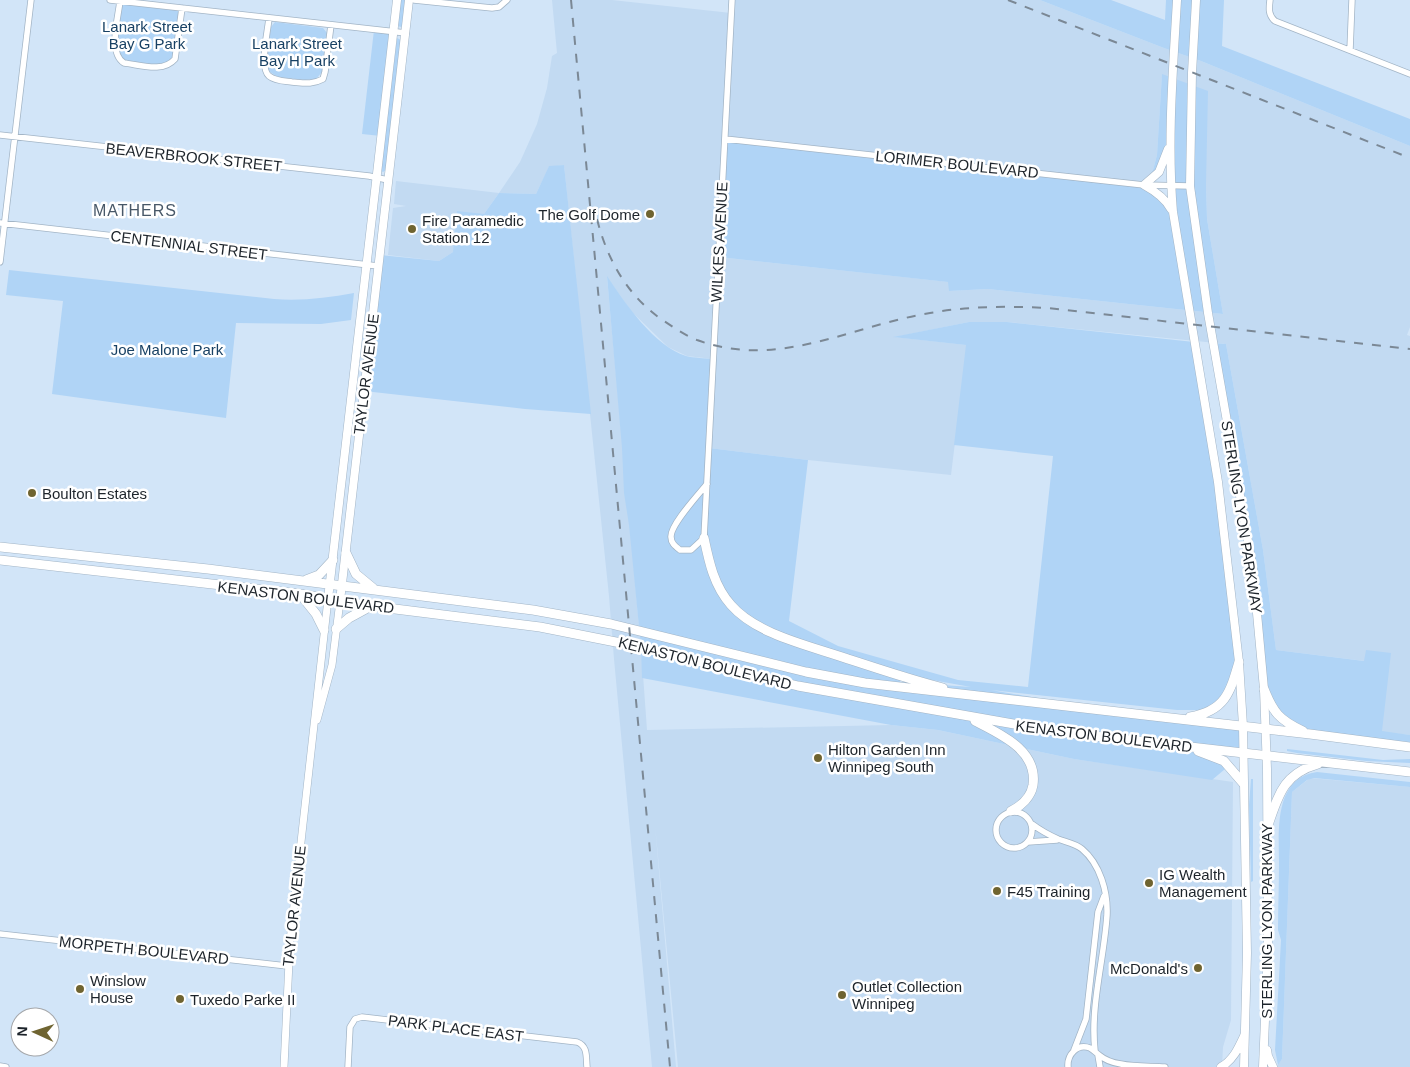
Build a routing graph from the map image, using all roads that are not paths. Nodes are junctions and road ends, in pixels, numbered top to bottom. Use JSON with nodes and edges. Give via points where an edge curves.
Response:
{"nodes":[{"id":1,"x":31,"y":0,"type":"edge"},
{"id":2,"x":110,"y":0,"type":"edge"},
{"id":3,"x":397,"y":0,"type":"edge"},
{"id":4,"x":410,"y":0,"type":"edge"},
{"id":5,"x":414,"y":0,"type":"edge"},
{"id":6,"x":507,"y":0,"type":"edge"},
{"id":7,"x":732,"y":0,"type":"edge"},
{"id":8,"x":1177,"y":0,"type":"edge"},
{"id":9,"x":1196,"y":0,"type":"edge"},
{"id":10,"x":1270,"y":0,"type":"edge"},
{"id":11,"x":1352,"y":0,"type":"edge"},
{"id":12,"x":120,"y":1,"type":"edge"},
{"id":13,"x":182,"y":8,"type":"junction"},
{"id":14,"x":269,"y":18,"type":"junction"},
{"id":15,"x":331,"y":25,"type":"junction"},
{"id":16,"x":393,"y":32,"type":"junction"},
{"id":17,"x":406,"y":33,"type":"junction"},
{"id":18,"x":1350,"y":50,"type":"junction"},
{"id":19,"x":1410,"y":74,"type":"edge"},
{"id":20,"x":0,"y":135,"type":"edge"},
{"id":21,"x":14,"y":137,"type":"junction"},
{"id":22,"x":725,"y":139,"type":"junction"},
{"id":23,"x":1171,"y":140,"type":"junction"},
{"id":24,"x":376,"y":177,"type":"junction"},
{"id":25,"x":388,"y":180,"type":"junction"},
{"id":26,"x":1144,"y":185,"type":"junction"},
{"id":27,"x":1171,"y":186,"type":"junction"},
{"id":28,"x":1190,"y":186,"type":"junction"},
{"id":29,"x":1173,"y":212,"type":"junction"},
{"id":30,"x":2,"y":223,"type":"edge"},
{"id":31,"x":0,"y":262,"type":"edge"},
{"id":32,"x":366,"y":265,"type":"junction"},
{"id":33,"x":378,"y":266,"type":"junction"},
{"id":34,"x":707,"y":484,"type":"junction"},
{"id":35,"x":704,"y":538,"type":"junction"},
{"id":36,"x":0,"y":547,"type":"edge"},
{"id":37,"x":346,"y":553,"type":"junction"},
{"id":38,"x":0,"y":560,"type":"edge"},
{"id":39,"x":332,"y":560,"type":"junction"},
{"id":40,"x":303,"y":581,"type":"junction"},
{"id":41,"x":330,"y":584,"type":"junction"},
{"id":42,"x":342,"y":586,"type":"junction"},
{"id":43,"x":375,"y":590,"type":"junction"},
{"id":44,"x":300,"y":594,"type":"junction"},
{"id":45,"x":328,"y":599,"type":"junction"},
{"id":46,"x":340,"y":601,"type":"junction"},
{"id":47,"x":371,"y":606,"type":"junction"},
{"id":48,"x":336,"y":629,"type":"junction"},
{"id":49,"x":324,"y":630,"type":"junction"},
{"id":50,"x":1239,"y":662,"type":"junction"},
{"id":51,"x":1264,"y":689,"type":"junction"},
{"id":52,"x":980,"y":697,"type":"junction"},
{"id":53,"x":966,"y":716,"type":"junction"},
{"id":54,"x":1180,"y":719,"type":"junction"},
{"id":55,"x":1243,"y":726,"type":"junction"},
{"id":56,"x":1265,"y":728,"type":"junction"},
{"id":57,"x":1310,"y":734,"type":"junction"},
{"id":58,"x":311,"y":746,"type":"junction"},
{"id":59,"x":1186,"y":746,"type":"junction"},
{"id":60,"x":1410,"y":747,"type":"edge"},
{"id":61,"x":1244,"y":754,"type":"junction"},
{"id":62,"x":1266,"y":756,"type":"junction"},
{"id":63,"x":1322,"y":762,"type":"junction"},
{"id":64,"x":1410,"y":772,"type":"edge"},
{"id":65,"x":1243,"y":783,"type":"junction"},
{"id":66,"x":1012,"y":811,"type":"junction"},
{"id":67,"x":1032,"y":824,"type":"junction"},
{"id":68,"x":1267,"y":828,"type":"junction"},
{"id":69,"x":1060,"y":840,"type":"junction"},
{"id":70,"x":1028,"y":842,"type":"junction"},
{"id":71,"x":1105,"y":894,"type":"junction"},
{"id":72,"x":0,"y":934,"type":"edge"},
{"id":73,"x":287,"y":966,"type":"junction"},
{"id":74,"x":1246,"y":1030,"type":"junction"},
{"id":75,"x":1265,"y":1036,"type":"junction"},
{"id":76,"x":1074,"y":1050,"type":"junction"},
{"id":77,"x":1097,"y":1053,"type":"junction"},
{"id":78,"x":0,"y":1066,"type":"edge"},
{"id":79,"x":6,"y":1067,"type":"edge"},
{"id":80,"x":284,"y":1067,"type":"edge"},
{"id":81,"x":348,"y":1067,"type":"edge"},
{"id":82,"x":587,"y":1067,"type":"edge"},
{"id":83,"x":1068,"y":1067,"type":"edge"},
{"id":84,"x":1100,"y":1067,"type":"edge"},
{"id":85,"x":1165,"y":1067,"type":"edge"},
{"id":86,"x":1221,"y":1067,"type":"edge"},
{"id":87,"x":1244,"y":1067,"type":"edge"},
{"id":88,"x":1263,"y":1067,"type":"edge"},
{"id":89,"x":1273,"y":1067,"type":"edge"}],
"edges":[{"from":1,"to":21,"type":"street"},
{"from":2,"to":12,"type":"street"},
{"from":3,"to":16,"type":"main road","name":"TAYLOR AVENUE"},
{"from":4,"to":17,"type":"main road","name":"TAYLOR AVENUE"},
{"from":5,"to":6,"type":"street","via":[[492,8]]},
{"from":7,"to":22,"type":"street","name":"WILKES AVENUE"},
{"from":8,"to":23,"type":"main road","name":"STERLING LYON PARKWAY"},
{"from":9,"to":28,"type":"main road","name":"STERLING LYON PARKWAY"},
{"from":10,"to":18,"type":"street","via":[[1271,18]]},
{"from":11,"to":18,"type":"street"},
{"from":12,"to":13,"type":"street"},
{"from":12,"to":13,"type":"street","via":[[116,54],[124,63],[161,68],[175,59]]},
{"from":13,"to":14,"type":"street"},
{"from":14,"to":15,"type":"street"},
{"from":14,"to":15,"type":"street","via":[[265,72],[278,80],[307,84],[323,79]]},
{"from":15,"to":16,"type":"street"},
{"from":16,"to":17,"type":"street"},
{"from":16,"to":24,"type":"main road","name":"TAYLOR AVENUE"},
{"from":17,"to":25,"type":"main road","name":"TAYLOR AVENUE"},
{"from":18,"to":19,"type":"street"},
{"from":20,"to":21,"type":"street","name":"BEAVERBROOK STREET"},
{"from":21,"to":24,"type":"street","name":"BEAVERBROOK STREET"},
{"from":21,"to":30,"type":"street"},
{"from":22,"to":26,"type":"street","name":"LORIMER BOULEVARD"},
{"from":22,"to":34,"type":"street","name":"WILKES AVENUE"},
{"from":23,"to":26,"type":"main road","via":[[1159,172]]},
{"from":23,"to":27,"type":"main road","name":"STERLING LYON PARKWAY"},
{"from":24,"to":25,"type":"street","name":"BEAVERBROOK STREET"},
{"from":24,"to":32,"type":"main road","name":"TAYLOR AVENUE"},
{"from":25,"to":33,"type":"main road","name":"TAYLOR AVENUE"},
{"from":26,"to":27,"type":"street","name":"LORIMER BOULEVARD"},
{"from":26,"to":29,"type":"main road","via":[[1168,202]]},
{"from":27,"to":28,"type":"street","name":"LORIMER BOULEVARD"},
{"from":27,"to":29,"type":"main road","name":"STERLING LYON PARKWAY"},
{"from":28,"to":51,"type":"main road","name":"STERLING LYON PARKWAY","via":[[1208,313],[1253,570]]},
{"from":29,"to":50,"type":"main road","name":"STERLING LYON PARKWAY","via":[[1218,482]]},
{"from":30,"to":31,"type":"street"},
{"from":30,"to":32,"type":"street","name":"CENTENNIAL STREET"},
{"from":32,"to":33,"type":"street","name":"CENTENNIAL STREET"},
{"from":32,"to":39,"type":"main road","name":"TAYLOR AVENUE"},
{"from":33,"to":37,"type":"main road","name":"TAYLOR AVENUE"},
{"from":34,"to":35,"type":"street","name":"WILKES AVENUE"},
{"from":34,"to":35,"type":"street","via":[[671,536],[673,544],[685,551],[694,548]]},
{"from":35,"to":52,"type":"main road","via":[[710,566],[721,592],[731,606],[752,621],[790,640],[919,682]]},
{"from":36,"to":40,"type":"main road","name":"KENASTON BOULEVARD"},
{"from":37,"to":42,"type":"main road","name":"TAYLOR AVENUE"},
{"from":37,"to":43,"type":"main road","via":[[356,574]]},
{"from":38,"to":44,"type":"main road","name":"KENASTON BOULEVARD"},
{"from":39,"to":40,"type":"main road","via":[[319,575]]},
{"from":39,"to":41,"type":"main road","name":"TAYLOR AVENUE"},
{"from":40,"to":41,"type":"main road","name":"KENASTON BOULEVARD"},
{"from":41,"to":42,"type":"main road","name":"KENASTON BOULEVARD"},
{"from":41,"to":45,"type":"main road","name":"TAYLOR AVENUE"},
{"from":42,"to":43,"type":"main road","name":"KENASTON BOULEVARD"},
{"from":42,"to":46,"type":"main road","name":"TAYLOR AVENUE"},
{"from":43,"to":52,"type":"main road","name":"KENASTON BOULEVARD","via":[[577,618],[806,672]]},
{"from":44,"to":45,"type":"main road","name":"KENASTON BOULEVARD"},
{"from":44,"to":49,"type":"main road"},
{"from":45,"to":46,"type":"main road","name":"KENASTON BOULEVARD"},
{"from":45,"to":49,"type":"street","name":"TAYLOR AVENUE"},
{"from":46,"to":47,"type":"main road","name":"KENASTON BOULEVARD"},
{"from":46,"to":48,"type":"street","name":"TAYLOR AVENUE"},
{"from":47,"to":48,"type":"main road"},
{"from":47,"to":53,"type":"main road","name":"KENASTON BOULEVARD","via":[[578,633],[798,686]]},
{"from":48,"to":58,"type":"street","name":"TAYLOR AVENUE","via":[[332,665]]},
{"from":49,"to":58,"type":"street","name":"TAYLOR AVENUE"},
{"from":50,"to":54,"type":"main road","via":[[1228,696],[1220,705],[1199,715]]},
{"from":50,"to":55,"type":"main road","name":"STERLING LYON PARKWAY"},
{"from":51,"to":56,"type":"main road","name":"STERLING LYON PARKWAY"},
{"from":51,"to":57,"type":"main road","via":[[1271,707],[1282,719]]},
{"from":52,"to":54,"type":"main road","name":"KENASTON BOULEVARD"},
{"from":53,"to":59,"type":"main road","name":"KENASTON BOULEVARD","via":[[1058,732]]},
{"from":53,"to":66,"type":"main road","via":[[1018,746],[1030,761],[1033,788],[1020,806]]},
{"from":54,"to":55,"type":"main road","name":"KENASTON BOULEVARD"},
{"from":55,"to":56,"type":"main road","name":"KENASTON BOULEVARD"},
{"from":55,"to":61,"type":"main road","name":"STERLING LYON PARKWAY"},
{"from":56,"to":57,"type":"main road","name":"KENASTON BOULEVARD"},
{"from":56,"to":62,"type":"main road","name":"STERLING LYON PARKWAY"},
{"from":57,"to":60,"type":"main road","name":"KENASTON BOULEVARD"},
{"from":58,"to":73,"type":"street","name":"TAYLOR AVENUE"},
{"from":59,"to":61,"type":"main road","name":"KENASTON BOULEVARD"},
{"from":59,"to":65,"type":"main road","via":[[1224,761]]},
{"from":61,"to":62,"type":"main road","name":"KENASTON BOULEVARD"},
{"from":61,"to":65,"type":"main road","name":"STERLING LYON PARKWAY"},
{"from":62,"to":63,"type":"main road","name":"KENASTON BOULEVARD"},
{"from":62,"to":68,"type":"main road","name":"STERLING LYON PARKWAY"},
{"from":63,"to":64,"type":"main road","name":"KENASTON BOULEVARD"},
{"from":63,"to":68,"type":"main road","via":[[1302,769],[1284,784]]},
{"from":65,"to":74,"type":"main road","name":"STERLING LYON PARKWAY"},
{"from":66,"to":67,"type":"street","via":[[1025,814]]},
{"from":66,"to":70,"type":"street","via":[[998,820],[998,838],[1013,848]]},
{"from":67,"to":69,"type":"street"},
{"from":67,"to":70,"type":"street"},
{"from":68,"to":75,"type":"main road","name":"STERLING LYON PARKWAY"},
{"from":69,"to":70,"type":"street"},
{"from":69,"to":71,"type":"street","via":[[1081,848],[1094,861]]},
{"from":71,"to":76,"type":"street","via":[[1098,912],[1086,1019]]},
{"from":71,"to":77,"type":"street","via":[[1107,914],[1093,1035]]},
{"from":72,"to":73,"type":"street","name":"MORPETH BOULEVARD"},
{"from":73,"to":80,"type":"street","name":"TAYLOR AVENUE"},
{"from":74,"to":86,"type":"main road","via":[[1237,1052]]},
{"from":74,"to":87,"type":"main road","name":"STERLING LYON PARKWAY"},
{"from":75,"to":88,"type":"main road","name":"STERLING LYON PARKWAY"},
{"from":75,"to":89,"type":"main road"},
{"from":76,"to":77,"type":"street","via":[[1087,1047]]},
{"from":76,"to":83,"type":"street"},
{"from":77,"to":84,"type":"street"},
{"from":77,"to":85,"type":"street","via":[[1124,1065]]},
{"from":78,"to":79,"type":"street"},
{"from":81,"to":82,"type":"street","name":"PARK PLACE EAST","via":[[350,1027],[355,1019],[362,1017],[577,1042],[585,1048]]}]}
